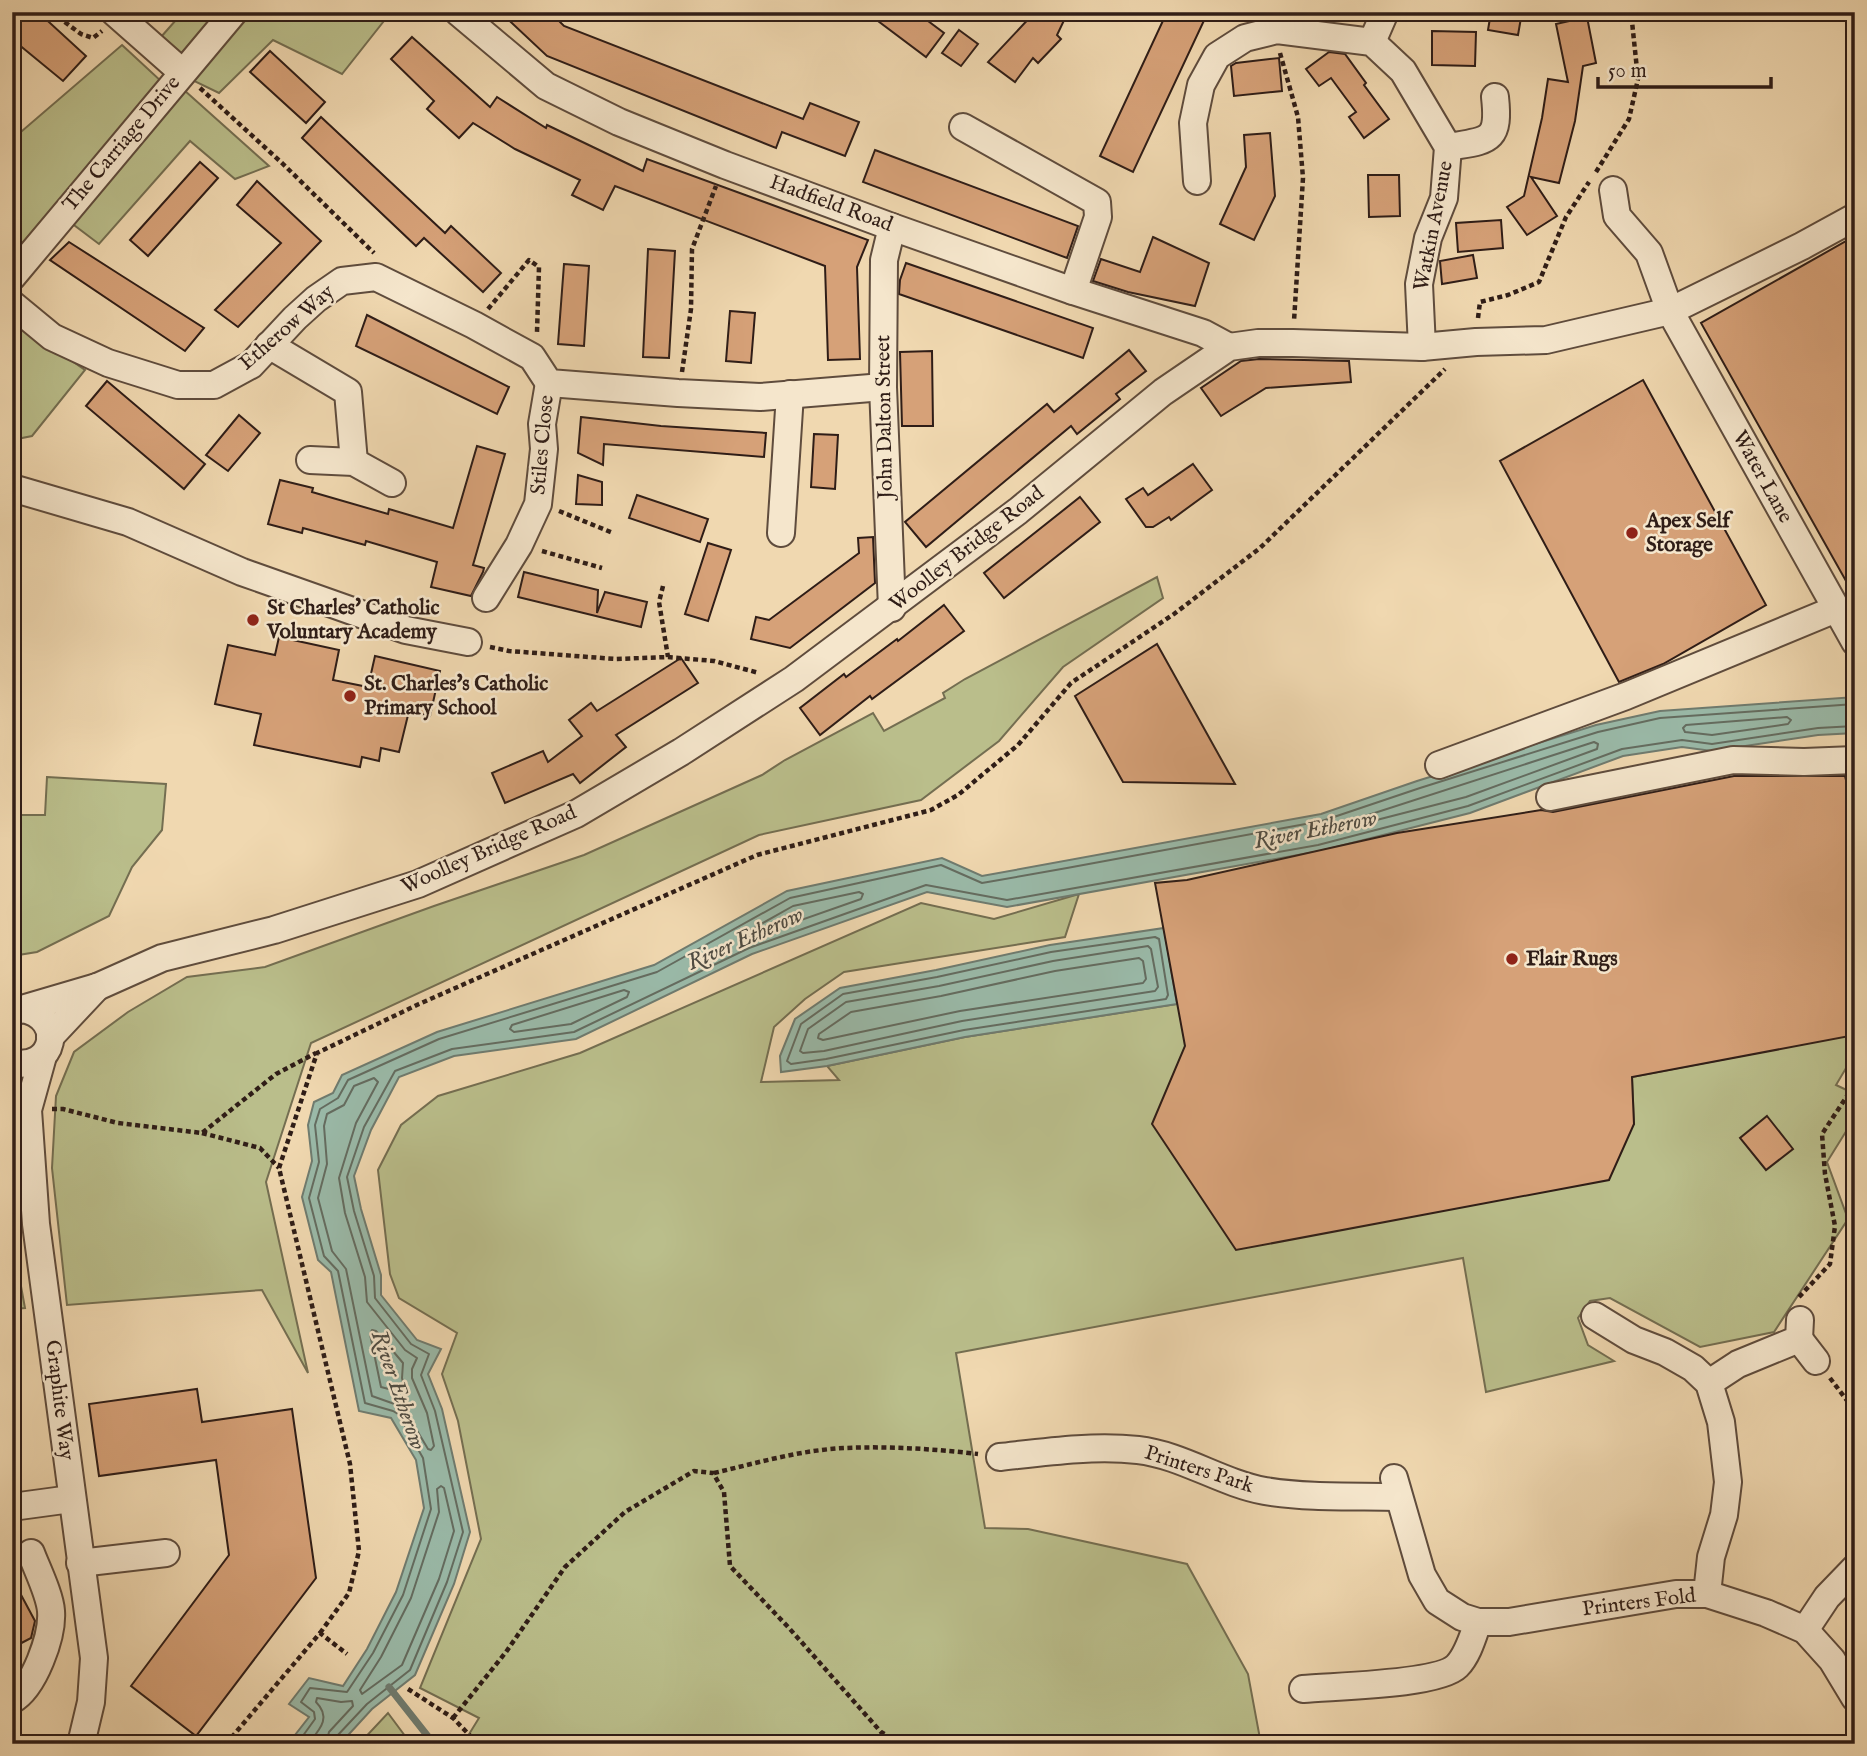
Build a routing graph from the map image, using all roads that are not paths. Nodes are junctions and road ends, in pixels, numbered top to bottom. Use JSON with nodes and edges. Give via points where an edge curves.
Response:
{"nodes":[{"id":1,"x":234,"y":12,"type":"edge"},
{"id":2,"x":458,"y":12,"type":"edge"},
{"id":3,"x":1385,"y":12,"type":"edge"},
{"id":4,"x":116,"y":14,"type":"edge"},
{"id":5,"x":1278,"y":21,"type":"edge"},
{"id":6,"x":1371,"y":42,"type":"junction"},
{"id":7,"x":182,"y":72,"type":"junction"},
{"id":8,"x":1495,"y":97,"type":"dead end"},
{"id":9,"x":963,"y":127,"type":"dead end"},
{"id":10,"x":1448,"y":147,"type":"junction"},
{"id":11,"x":1197,"y":181,"type":"dead end"},
{"id":12,"x":1613,"y":190,"type":"dead end"},
{"id":13,"x":1855,"y":217,"type":"edge"},
{"id":14,"x":892,"y":227,"type":"junction"},
{"id":15,"x":12,"y":276,"type":"edge"},
{"id":16,"x":1073,"y":291,"type":"junction"},
{"id":17,"x":12,"y":303,"type":"edge"},
{"id":18,"x":1670,"y":312,"type":"junction"},
{"id":19,"x":270,"y":345,"type":"junction"},
{"id":20,"x":1229,"y":347,"type":"junction"},
{"id":21,"x":1422,"y":347,"type":"junction"},
{"id":22,"x":549,"y":383,"type":"junction"},
{"id":23,"x":883,"y":387,"type":"junction"},
{"id":24,"x":790,"y":394,"type":"junction"},
{"id":25,"x":310,"y":460,"type":"dead end"},
{"id":26,"x":354,"y":462,"type":"junction"},
{"id":27,"x":392,"y":483,"type":"dead end"},
{"id":28,"x":12,"y":488,"type":"edge"},
{"id":29,"x":781,"y":533,"type":"dead end"},
{"id":30,"x":486,"y":598,"type":"dead end"},
{"id":31,"x":891,"y":608,"type":"junction"},
{"id":32,"x":1836,"y":610,"type":"junction"},
{"id":33,"x":468,"y":642,"type":"road end"},
{"id":34,"x":1855,"y":642,"type":"edge"},
{"id":35,"x":1855,"y":760,"type":"edge"},
{"id":36,"x":1438,"y":765,"type":"dead end"},
{"id":37,"x":1550,"y":797,"type":"dead end"},
{"id":38,"x":97,"y":987,"type":"junction"},
{"id":39,"x":18,"y":1010,"type":"edge"},
{"id":40,"x":47,"y":1047,"type":"junction"},
{"id":41,"x":12,"y":1063,"type":"edge"},
{"id":42,"x":12,"y":1076,"type":"edge"},
{"id":43,"x":28,"y":1110,"type":"junction"},
{"id":44,"x":1595,"y":1316,"type":"dead end"},
{"id":45,"x":1819,"y":1365,"type":"road end"},
{"id":46,"x":1709,"y":1382,"type":"junction"},
{"id":47,"x":1000,"y":1457,"type":"road end"},
{"id":48,"x":71,"y":1499,"type":"junction"},
{"id":49,"x":12,"y":1507,"type":"edge"},
{"id":50,"x":31,"y":1553,"type":"dead end"},
{"id":51,"x":166,"y":1553,"type":"dead end"},
{"id":52,"x":80,"y":1563,"type":"junction"},
{"id":53,"x":1855,"y":1568,"type":"edge"},
{"id":54,"x":1707,"y":1594,"type":"junction"},
{"id":55,"x":1478,"y":1622,"type":"junction"},
{"id":56,"x":1509,"y":1622,"type":"joint"},
{"id":57,"x":1805,"y":1630,"type":"junction"},
{"id":58,"x":1303,"y":1689,"type":"dead end"},
{"id":59,"x":1855,"y":1698,"type":"edge"},
{"id":60,"x":12,"y":1700,"type":"edge"},
{"id":61,"x":81,"y":1744,"type":"edge"}],
"edges":[{"from":1,"to":7,"type":"street","name":"The Carriage Drive"},
{"from":2,"to":14,"type":"street","name":"Hadfield Road","via":[[546,86],[619,122]]},
{"from":3,"to":6,"type":"street"},
{"from":4,"to":7,"type":"street"},
{"from":5,"to":6,"type":"street"},
{"from":5,"to":11,"type":"street","via":[[1217,56],[1201,85],[1193,123]]},
{"from":6,"to":10,"type":"street","name":"Watkin Avenue","via":[[1403,71]]},
{"from":7,"to":15,"type":"street","name":"The Carriage Drive"},
{"from":8,"to":10,"type":"street","name":"Watkin Avenue","via":[[1498,120],[1488,138]]},
{"from":9,"to":16,"type":"street","via":[[1097,201],[1098,217]]},
{"from":10,"to":21,"type":"street","name":"Watkin Avenue","via":[[1444,198],[1427,238],[1419,284]]},
{"from":12,"to":18,"type":"street","name":"Water Lane","via":[[1617,216],[1649,253]]},
{"from":13,"to":18,"type":"street","name":"Woolley Bridge Road"},
{"from":14,"to":16,"type":"street","name":"Hadfield Road"},
{"from":14,"to":23,"type":"street","name":"John Dalton Street","via":[[884,260]]},
{"from":16,"to":20,"type":"street","name":"Hadfield Road","via":[[1203,333]]},
{"from":17,"to":19,"type":"street","name":"Etherow Way","via":[[52,337],[108,363],[178,385],[214,384],[251,365]]},
{"from":18,"to":21,"type":"street","name":"Woolley Bridge Road","via":[[1546,341]]},
{"from":18,"to":32,"type":"street","name":"Water Lane"},
{"from":19,"to":22,"type":"street","name":"Etherow Way","via":[[316,299],[342,281],[376,277],[532,357]]},
{"from":19,"to":26,"type":"street","via":[[348,392]]},
{"from":20,"to":21,"type":"street","name":"Woolley Bridge Road","via":[[1258,342]]},
{"from":20,"to":31,"type":"street","name":"Woolley Bridge Road","via":[[1163,392]]},
{"from":22,"to":24,"type":"street","via":[[678,394]]},
{"from":22,"to":30,"type":"street","name":"Stiles Close","via":[[538,504]]},
{"from":23,"to":24,"type":"street"},
{"from":23,"to":31,"type":"street","name":"John Dalton Street"},
{"from":24,"to":29,"type":"street"},
{"from":25,"to":26,"type":"street"},
{"from":26,"to":27,"type":"street"},
{"from":28,"to":33,"type":"street","via":[[128,522],[242,572],[406,630]]},
{"from":31,"to":38,"type":"street","name":"Woolley Bridge Road","via":[[794,680],[576,814],[418,884],[274,930],[162,958]]},
{"from":32,"to":34,"type":"street","name":"Water Lane"},
{"from":32,"to":36,"type":"street","via":[[1626,696]]},
{"from":35,"to":37,"type":"street","via":[[1733,760]]},
{"from":38,"to":39,"type":"street","name":"Woolley Bridge Road"},
{"from":38,"to":40,"type":"street","name":"Woolley Bridge Road"},
{"from":39,"to":40,"type":"street","via":[[41,1016],[49,1028]]},
{"from":40,"to":41,"type":"street","via":[[35,1062]]},
{"from":40,"to":43,"type":"street","name":"Graphite Way"},
{"from":42,"to":43,"type":"street"},
{"from":43,"to":48,"type":"street","name":"Graphite Way","via":[[36,1224]]},
{"from":44,"to":46,"type":"street","via":[[1684,1363]]},
{"from":45,"to":46,"type":"street","via":[[1799,1330]]},
{"from":46,"to":54,"type":"street","via":[[1721,1422],[1728,1482]]},
{"from":47,"to":55,"type":"street","name":"Printers Park","via":[[1099,1448],[1140,1450],[1264,1491],[1396,1487],[1422,1575],[1437,1601]]},
{"from":48,"to":49,"type":"street"},
{"from":48,"to":52,"type":"street","name":"Graphite Way"},
{"from":50,"to":60,"type":"street","via":[[51,1610],[49,1631],[39,1664]]},
{"from":51,"to":52,"type":"street"},
{"from":52,"to":61,"type":"street","name":"Graphite Way","via":[[94,1658],[91,1702]]},
{"from":53,"to":57,"type":"street","via":[[1827,1597]]},
{"from":54,"to":56,"type":"street","name":"Printers Fold","via":[[1676,1594]]},
{"from":54,"to":57,"type":"street","name":"Printers Fold"},
{"from":55,"to":56,"type":"street","name":"Printers Park"},
{"from":55,"to":58,"type":"street","via":[[1457,1666],[1442,1674]]},
{"from":57,"to":59,"type":"street","name":"Printers Fold","via":[[1832,1660]]}]}
